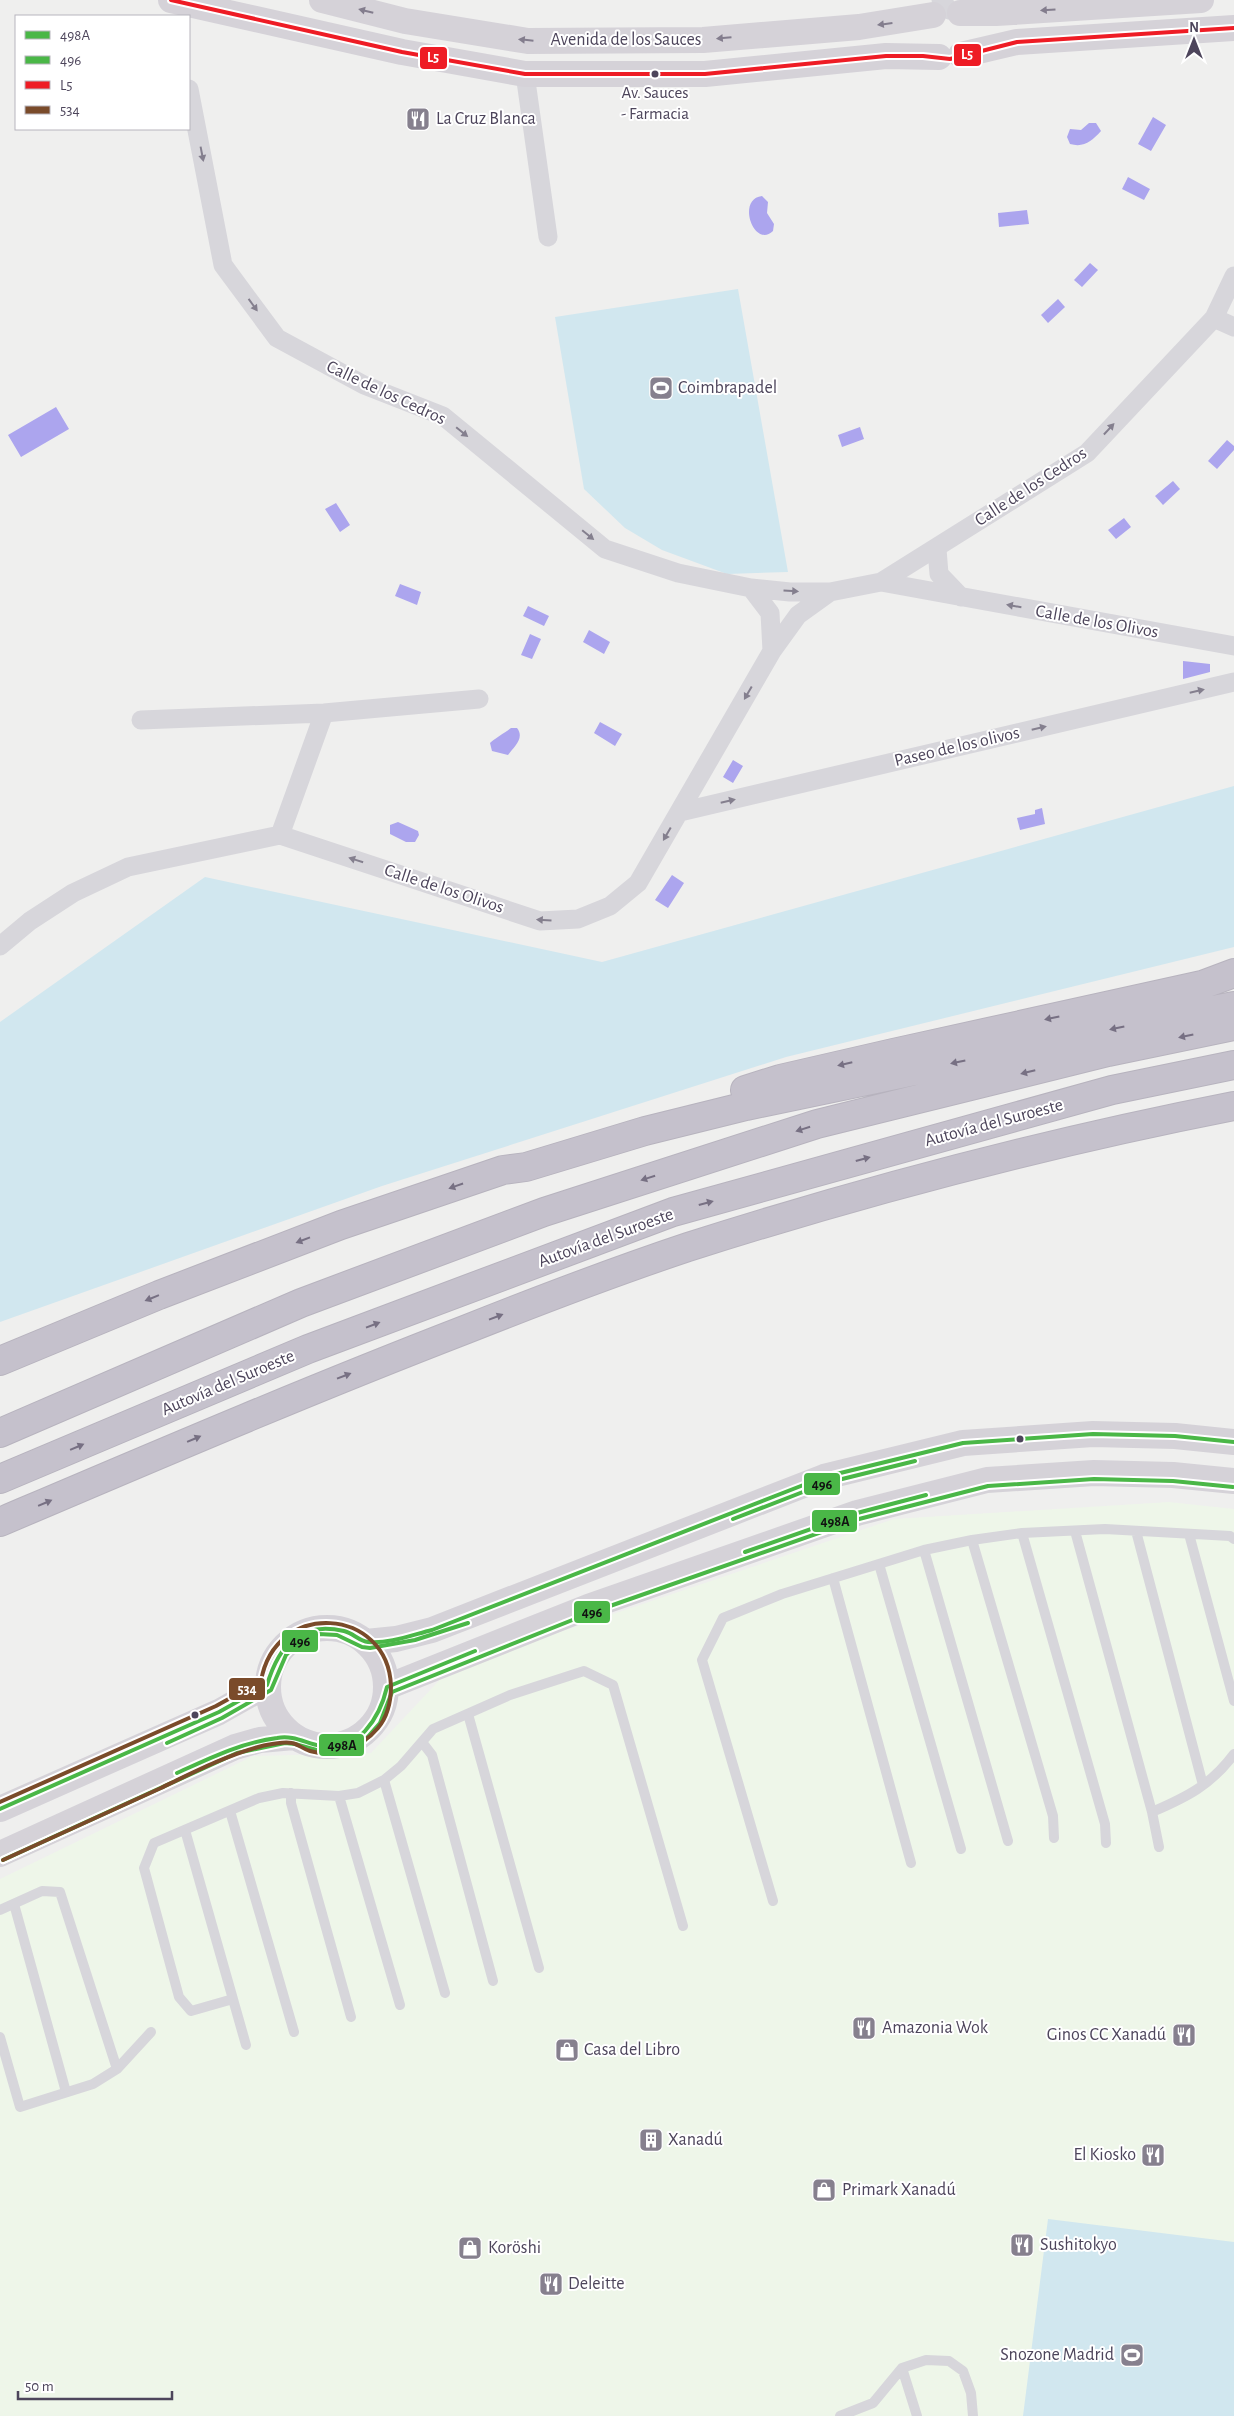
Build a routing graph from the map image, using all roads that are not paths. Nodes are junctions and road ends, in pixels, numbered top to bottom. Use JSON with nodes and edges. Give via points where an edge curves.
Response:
{"nodes":[{"id":1,"x":171,"y":0,"type":"edge"},
{"id":2,"x":322,"y":0,"type":"edge"},
{"id":3,"x":1201,"y":0,"type":"edge"},
{"id":4,"x":946,"y":9,"type":"edge"},
{"id":5,"x":174,"y":15,"type":"edge"},
{"id":6,"x":1234,"y":28,"type":"edge"},
{"id":7,"x":950,"y":56,"type":"junction"},
{"id":8,"x":525,"y":74,"type":"junction"},
{"id":9,"x":190,"y":94,"type":"edge"},
{"id":10,"x":548,"y":237,"type":"dead end"},
{"id":11,"x":1234,"y":276,"type":"edge"},
{"id":12,"x":1214,"y":318,"type":"junction"},
{"id":13,"x":1234,"y":327,"type":"edge"},
{"id":14,"x":937,"y":549,"type":"junction"},
{"id":15,"x":881,"y":582,"type":"junction"},
{"id":16,"x":751,"y":588,"type":"junction"},
{"id":17,"x":830,"y":592,"type":"junction"},
{"id":18,"x":961,"y":597,"type":"junction"},
{"id":19,"x":1234,"y":646,"type":"edge"},
{"id":20,"x":772,"y":651,"type":"junction"},
{"id":21,"x":1234,"y":682,"type":"edge"},
{"id":22,"x":479,"y":699,"type":"dead end"},
{"id":23,"x":324,"y":713,"type":"junction"},
{"id":24,"x":141,"y":720,"type":"dead end"},
{"id":25,"x":680,"y":812,"type":"junction"},
{"id":26,"x":280,"y":835,"type":"junction"},
{"id":27,"x":0,"y":946,"type":"edge"},
{"id":28,"x":1234,"y":973,"type":"edge"},
{"id":29,"x":1234,"y":984,"type":"edge"},
{"id":30,"x":1202,"y":985,"type":"junction"},
{"id":31,"x":1234,"y":1006,"type":"edge"},
{"id":32,"x":1234,"y":1026,"type":"edge"},
{"id":33,"x":1234,"y":1064,"type":"edge"},
{"id":34,"x":1234,"y":1106,"type":"edge"},
{"id":35,"x":503,"y":1170,"type":"junction"},
{"id":36,"x":0,"y":1361,"type":"edge"},
{"id":37,"x":0,"y":1433,"type":"edge"},
{"id":38,"x":1234,"y":1442,"type":"edge"},
{"id":39,"x":0,"y":1479,"type":"edge"},
{"id":40,"x":1234,"y":1481,"type":"edge"},
{"id":41,"x":0,"y":1522,"type":"edge"},
{"id":42,"x":1075,"y":1530,"type":"junction"},
{"id":43,"x":1136,"y":1531,"type":"junction"},
{"id":44,"x":1022,"y":1533,"type":"junction"},
{"id":45,"x":1189,"y":1534,"type":"junction"},
{"id":46,"x":1234,"y":1539,"type":"edge"},
{"id":47,"x":972,"y":1540,"type":"junction"},
{"id":48,"x":924,"y":1550,"type":"junction"},
{"id":49,"x":879,"y":1564,"type":"junction"},
{"id":50,"x":832,"y":1578,"type":"junction"},
{"id":51,"x":366,"y":1642,"type":"junction"},
{"id":52,"x":267,"y":1685,"type":"junction"},
{"id":53,"x":386,"y":1687,"type":"junction"},
{"id":54,"x":1234,"y":1701,"type":"edge"},
{"id":55,"x":468,"y":1714,"type":"junction"},
{"id":56,"x":294,"y":1737,"type":"junction"},
{"id":57,"x":422,"y":1742,"type":"junction"},
{"id":58,"x":1234,"y":1754,"type":"edge"},
{"id":59,"x":384,"y":1780,"type":"junction"},
{"id":60,"x":1203,"y":1785,"type":"junction"},
{"id":61,"x":291,"y":1793,"type":"junction"},
{"id":62,"x":339,"y":1796,"type":"junction"},
{"id":63,"x":0,"y":1809,"type":"edge"},
{"id":64,"x":230,"y":1811,"type":"junction"},
{"id":65,"x":1152,"y":1812,"type":"junction"},
{"id":66,"x":185,"y":1830,"type":"junction"},
{"id":67,"x":1054,"y":1838,"type":"dead end"},
{"id":68,"x":1008,"y":1841,"type":"dead end"},
{"id":69,"x":1106,"y":1843,"type":"dead end"},
{"id":70,"x":1159,"y":1847,"type":"dead end"},
{"id":71,"x":961,"y":1849,"type":"dead end"},
{"id":72,"x":0,"y":1854,"type":"edge"},
{"id":73,"x":911,"y":1863,"type":"dead end"},
{"id":74,"x":773,"y":1901,"type":"dead end"},
{"id":75,"x":14,"y":1904,"type":"junction"},
{"id":76,"x":0,"y":1910,"type":"edge"},
{"id":77,"x":683,"y":1926,"type":"dead end"},
{"id":78,"x":539,"y":1968,"type":"dead end"},
{"id":79,"x":493,"y":1981,"type":"dead end"},
{"id":80,"x":445,"y":1993,"type":"dead end"},
{"id":81,"x":233,"y":1999,"type":"junction"},
{"id":82,"x":400,"y":2005,"type":"dead end"},
{"id":83,"x":351,"y":2017,"type":"dead end"},
{"id":84,"x":151,"y":2032,"type":"dead end"},
{"id":85,"x":294,"y":2032,"type":"dead end"},
{"id":86,"x":0,"y":2037,"type":"edge"},
{"id":87,"x":246,"y":2045,"type":"dead end"},
{"id":88,"x":117,"y":2070,"type":"junction"},
{"id":89,"x":66,"y":2092,"type":"junction"},
{"id":90,"x":902,"y":2368,"type":"junction"},
{"id":91,"x":864,"y":2411,"type":"edge"},
{"id":92,"x":840,"y":2416,"type":"edge"},
{"id":93,"x":917,"y":2416,"type":"edge"},
{"id":94,"x":973,"y":2416,"type":"edge"}],
"edges":[{"from":1,"to":5,"type":"street"},
{"from":1,"to":8,"type":"street","name":"Avenida de los Sauces","via":[[402,52]]},
{"from":4,"to":2,"type":"street","name":"Avenida de los Sauces","one_way":true,"via":[[901,22],[703,40],[528,41],[405,21]]},
{"from":3,"to":4,"type":"street","name":"Avenida de los Sauces","one_way":true,"via":[[996,13]]},
{"from":4,"to":7,"type":"street","via":[[971,25],[973,34],[972,42]]},
{"from":4,"to":7,"type":"street","via":[[925,27],[924,37],[932,53]]},
{"from":6,"to":7,"type":"street","name":"Avenida de los Sauces","via":[[1017,42]]},
{"from":7,"to":8,"type":"street","name":"Avenida de los Sauces","via":[[886,56],[705,74]]},
{"from":8,"to":10,"type":"street"},
{"from":9,"to":16,"type":"street","name":"Calle de los Cedros","one_way":true,"via":[[223,265],[277,338],[364,385],[443,416],[605,549],[678,573]]},
{"from":11,"to":12,"type":"street","name":"Calle de los Cedros"},
{"from":12,"to":13,"type":"street"},
{"from":14,"to":12,"type":"street","name":"Calle de los Cedros","one_way":true,"via":[[1087,453]]},
{"from":14,"to":15,"type":"street","name":"Calle de los Cedros"},
{"from":14,"to":18,"type":"street","via":[[939,574]]},
{"from":15,"to":17,"type":"street"},
{"from":15,"to":18,"type":"street","name":"Calle de los Olivos"},
{"from":16,"to":17,"type":"street","name":"Calle de los Cedros","one_way":true},
{"from":16,"to":20,"type":"street","via":[[770,613]]},
{"from":17,"to":20,"type":"street","name":"Calle de los Olivos","via":[[798,616]]},
{"from":19,"to":18,"type":"street","name":"Calle de los Olivos","one_way":true},
{"from":20,"to":25,"type":"street","name":"Calle de los Olivos","one_way":true},
{"from":25,"to":21,"type":"street","name":"Paseo de los olivos","one_way":true},
{"from":22,"to":23,"type":"street"},
{"from":23,"to":24,"type":"street"},
{"from":23,"to":26,"type":"street"},
{"from":25,"to":26,"type":"street","name":"Calle de los Olivos","one_way":true,"via":[[638,883],[610,906],[578,919],[540,921]]},
{"from":26,"to":27,"type":"street","via":[[128,867],[73,893],[30,921]]},
{"from":28,"to":30,"type":"highway"},
{"from":29,"to":30,"type":"highway"},
{"from":30,"to":35,"type":"highway","one_way":true,"via":[[780,1079],[523,1158]]},
{"from":31,"to":35,"type":"highway","one_way":true,"via":[[746,1106],[645,1131],[526,1167]]},
{"from":32,"to":37,"type":"highway","one_way":true,"via":[[1108,1052],[817,1124],[544,1212],[301,1303]]},
{"from":39,"to":33,"type":"highway","name":"Autovía del Suroeste","one_way":true,"via":[[308,1349],[673,1212],[1112,1090]]},
{"from":41,"to":34,"type":"highway","one_way":true,"via":[[326,1383],[558,1293],[688,1247],[919,1179],[1119,1128]]},
{"from":35,"to":36,"type":"highway","one_way":true,"via":[[341,1225]]},
{"from":38,"to":51,"type":"street","via":[[1174,1436],[1093,1434],[963,1443],[824,1477],[432,1630]]},
{"from":40,"to":53,"type":"street","via":[[1173,1475],[1094,1473],[987,1480],[856,1514],[588,1607]]},
{"from":42,"to":43,"type":"lane"},
{"from":42,"to":44,"type":"lane"},
{"from":42,"to":65,"type":"lane"},
{"from":43,"to":45,"type":"lane"},
{"from":43,"to":60,"type":"lane"},
{"from":44,"to":47,"type":"lane"},
{"from":44,"to":69,"type":"lane","via":[[1105,1824]]},
{"from":45,"to":46,"type":"lane","via":[[1230,1536]]},
{"from":45,"to":54,"type":"lane"},
{"from":47,"to":48,"type":"lane"},
{"from":47,"to":67,"type":"lane","via":[[1054,1816]]},
{"from":48,"to":49,"type":"lane"},
{"from":48,"to":68,"type":"lane"},
{"from":49,"to":50,"type":"lane"},
{"from":49,"to":71,"type":"lane"},
{"from":50,"to":73,"type":"lane"},
{"from":50,"to":74,"type":"lane","via":[[723,1618],[702,1660]]},
{"from":51,"to":52,"type":"street","via":[[350,1632],[331,1628],[303,1633],[281,1650],[271,1666]]},
{"from":51,"to":53,"type":"street","via":[[384,1670]]},
{"from":52,"to":56,"type":"street","via":[[274,1714]]},
{"from":52,"to":63,"type":"street","via":[[219,1712]]},
{"from":53,"to":56,"type":"street","via":[[384,1705],[376,1721],[363,1735],[329,1747]]},
{"from":55,"to":57,"type":"lane","via":[[434,1730]]},
{"from":55,"to":77,"type":"lane","via":[[510,1695],[584,1671],[614,1685]]},
{"from":55,"to":78,"type":"lane"},
{"from":56,"to":72,"type":"street","via":[[260,1740],[235,1747]]},
{"from":57,"to":59,"type":"lane"},
{"from":57,"to":79,"type":"lane","via":[[432,1755]]},
{"from":58,"to":60,"type":"lane","via":[[1223,1769]]},
{"from":59,"to":62,"type":"lane","via":[[358,1792]]},
{"from":59,"to":80,"type":"lane"},
{"from":60,"to":65,"type":"lane","via":[[1188,1797]]},
{"from":61,"to":62,"type":"lane"},
{"from":61,"to":64,"type":"lane","via":[[259,1798]]},
{"from":61,"to":83,"type":"lane","via":[[291,1803]]},
{"from":62,"to":82,"type":"lane"},
{"from":64,"to":66,"type":"lane"},
{"from":64,"to":85,"type":"lane"},
{"from":65,"to":70,"type":"lane"},
{"from":66,"to":81,"type":"lane"},
{"from":66,"to":81,"type":"lane","via":[[154,1843],[144,1868],[179,1997],[191,2011]]},
{"from":75,"to":76,"type":"lane"},
{"from":75,"to":88,"type":"lane","via":[[42,1891],[60,1892]]},
{"from":75,"to":89,"type":"lane"},
{"from":81,"to":87,"type":"lane"},
{"from":84,"to":88,"type":"lane"},
{"from":86,"to":89,"type":"lane","via":[[20,2107]]},
{"from":88,"to":89,"type":"lane","via":[[93,2084]]},
{"from":90,"to":91,"type":"lane"},
{"from":90,"to":93,"type":"lane"},
{"from":90,"to":94,"type":"lane","via":[[926,2360],[949,2361],[963,2371],[971,2394]]},
{"from":91,"to":92,"type":"lane"}]}
